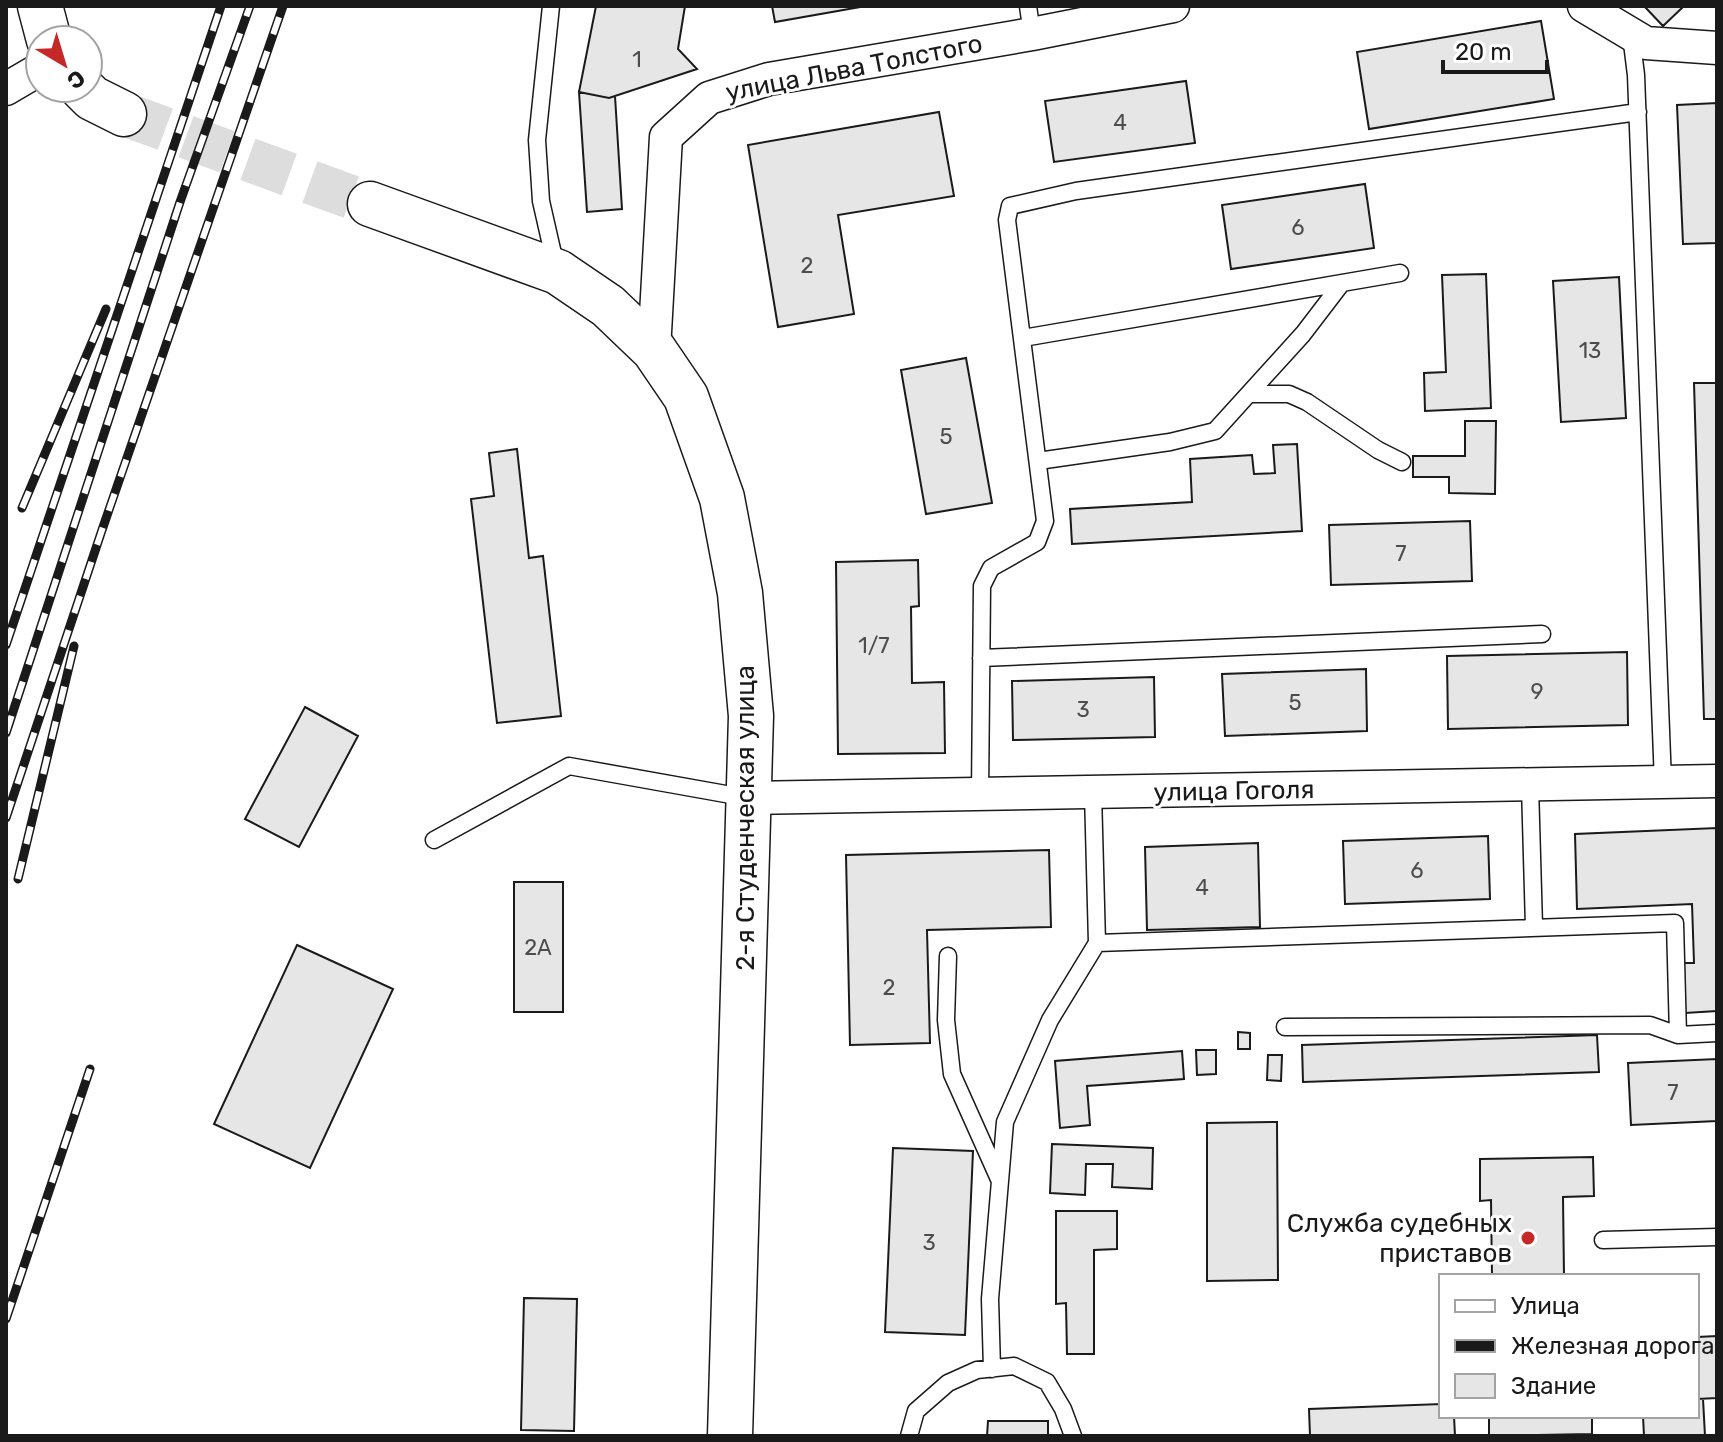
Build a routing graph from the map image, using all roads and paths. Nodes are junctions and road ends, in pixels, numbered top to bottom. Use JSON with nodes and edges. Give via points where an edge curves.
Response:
{"nodes":[{"id":1,"x":551,"y":6,"type":"edge"},
{"id":2,"x":1173,"y":6,"type":"edge"},
{"id":3,"x":1584,"y":6,"type":"edge"},
{"id":4,"x":1030,"y":20,"type":"edge"},
{"id":5,"x":1631,"y":34,"type":"junction"},
{"id":6,"x":1717,"y":48,"type":"edge"},
{"id":7,"x":24,"y":78,"type":"edge"},
{"id":8,"x":6,"y":89,"type":"edge"},
{"id":9,"x":104,"y":104,"type":"edge"},
{"id":10,"x":1638,"y":112,"type":"junction"},
{"id":11,"x":124,"y":114,"type":"tunnel mouth"},
{"id":12,"x":370,"y":204,"type":"tunnel mouth"},
{"id":13,"x":558,"y":272,"type":"junction"},
{"id":14,"x":1400,"y":273,"type":"dead end"},
{"id":15,"x":1342,"y":283,"type":"junction"},
{"id":16,"x":1023,"y":338,"type":"junction"},
{"id":17,"x":654,"y":350,"type":"junction"},
{"id":18,"x":1251,"y":394,"type":"junction"},
{"id":19,"x":1038,"y":461,"type":"junction"},
{"id":20,"x":1402,"y":462,"type":"dead end"},
{"id":21,"x":1542,"y":634,"type":"dead end"},
{"id":22,"x":981,"y":658,"type":"junction"},
{"id":23,"x":1717,"y":781,"type":"edge"},
{"id":24,"x":1663,"y":783,"type":"junction"},
{"id":25,"x":1530,"y":786,"type":"junction"},
{"id":26,"x":1093,"y":793,"type":"junction"},
{"id":27,"x":980,"y":795,"type":"junction"},
{"id":28,"x":750,"y":798,"type":"junction"},
{"id":29,"x":434,"y":840,"type":"dead end"},
{"id":30,"x":1534,"y":927,"type":"junction"},
{"id":31,"x":1097,"y":943,"type":"junction"},
{"id":32,"x":948,"y":956,"type":"dead end"},
{"id":33,"x":1285,"y":1027,"type":"dead end"},
{"id":34,"x":1717,"y":1033,"type":"edge"},
{"id":35,"x":1678,"y":1035,"type":"junction"},
{"id":36,"x":1000,"y":1181,"type":"junction"},
{"id":37,"x":1717,"y":1237,"type":"edge"},
{"id":38,"x":1603,"y":1240,"type":"dead end"},
{"id":39,"x":992,"y":1369,"type":"junction"},
{"id":40,"x":730,"y":1436,"type":"edge"},
{"id":41,"x":909,"y":1436,"type":"edge"},
{"id":42,"x":1073,"y":1436,"type":"edge"}],
"edges":[{"from":1,"to":13,"type":"lane","via":[[537,140],[541,201]]},
{"from":2,"to":4,"type":"street","name":"улица Льва Толстого"},
{"from":3,"to":5,"type":"street"},
{"from":4,"to":17,"type":"street","name":"улица Льва Толстого","via":[[769,79],[709,98],[666,137]]},
{"from":5,"to":6,"type":"street","via":[[1646,43]]},
{"from":5,"to":10,"type":"lane"},
{"from":7,"to":8,"type":"street"},
{"from":9,"to":11,"type":"main road"},
{"from":10,"to":16,"type":"lane","via":[[1076,191],[1010,206],[1007,220]]},
{"from":10,"to":24,"type":"lane"},
{"from":12,"to":13,"type":"main road","name":"2-я Студенческая улица"},
{"from":13,"to":17,"type":"main road","name":"2-я Студенческая улица","via":[[608,306]]},
{"from":14,"to":15,"type":"lane"},
{"from":15,"to":16,"type":"lane"},
{"from":15,"to":18,"type":"lane"},
{"from":16,"to":19,"type":"lane"},
{"from":17,"to":28,"type":"main road","name":"2-я Студенческая улица","via":[[686,397],[722,498],[740,593],[751,716]]},
{"from":18,"to":19,"type":"lane","via":[[1215,431]]},
{"from":18,"to":20,"type":"lane","via":[[1289,394],[1307,402]]},
{"from":19,"to":22,"type":"lane","via":[[1045,521],[1037,542],[991,568],[982,586]]},
{"from":21,"to":22,"type":"lane"},
{"from":22,"to":27,"type":"lane"},
{"from":23,"to":24,"type":"street","name":"улица Гоголя"},
{"from":24,"to":25,"type":"street","name":"улица Гоголя"},
{"from":25,"to":26,"type":"street","name":"улица Гоголя"},
{"from":25,"to":30,"type":"lane"},
{"from":26,"to":27,"type":"street","name":"улица Гоголя"},
{"from":26,"to":31,"type":"lane"},
{"from":27,"to":28,"type":"street","name":"улица Гоголя"},
{"from":28,"to":29,"type":"lane","via":[[569,766]]},
{"from":28,"to":40,"type":"main road","name":"2-я Студенческая улица"},
{"from":30,"to":31,"type":"lane"},
{"from":30,"to":35,"type":"lane","via":[[1675,923]]},
{"from":31,"to":36,"type":"lane","via":[[1050,1020],[1005,1122]]},
{"from":32,"to":36,"type":"lane","via":[[946,1020],[952,1074]]},
{"from":33,"to":35,"type":"lane","via":[[1650,1025]]},
{"from":34,"to":35,"type":"lane"},
{"from":36,"to":39,"type":"lane","via":[[990,1299]]},
{"from":37,"to":38,"type":"lane"},
{"from":39,"to":41,"type":"lane","via":[[948,1383],[916,1411]]},
{"from":39,"to":42,"type":"lane","via":[[1014,1366],[1047,1382]]}]}
